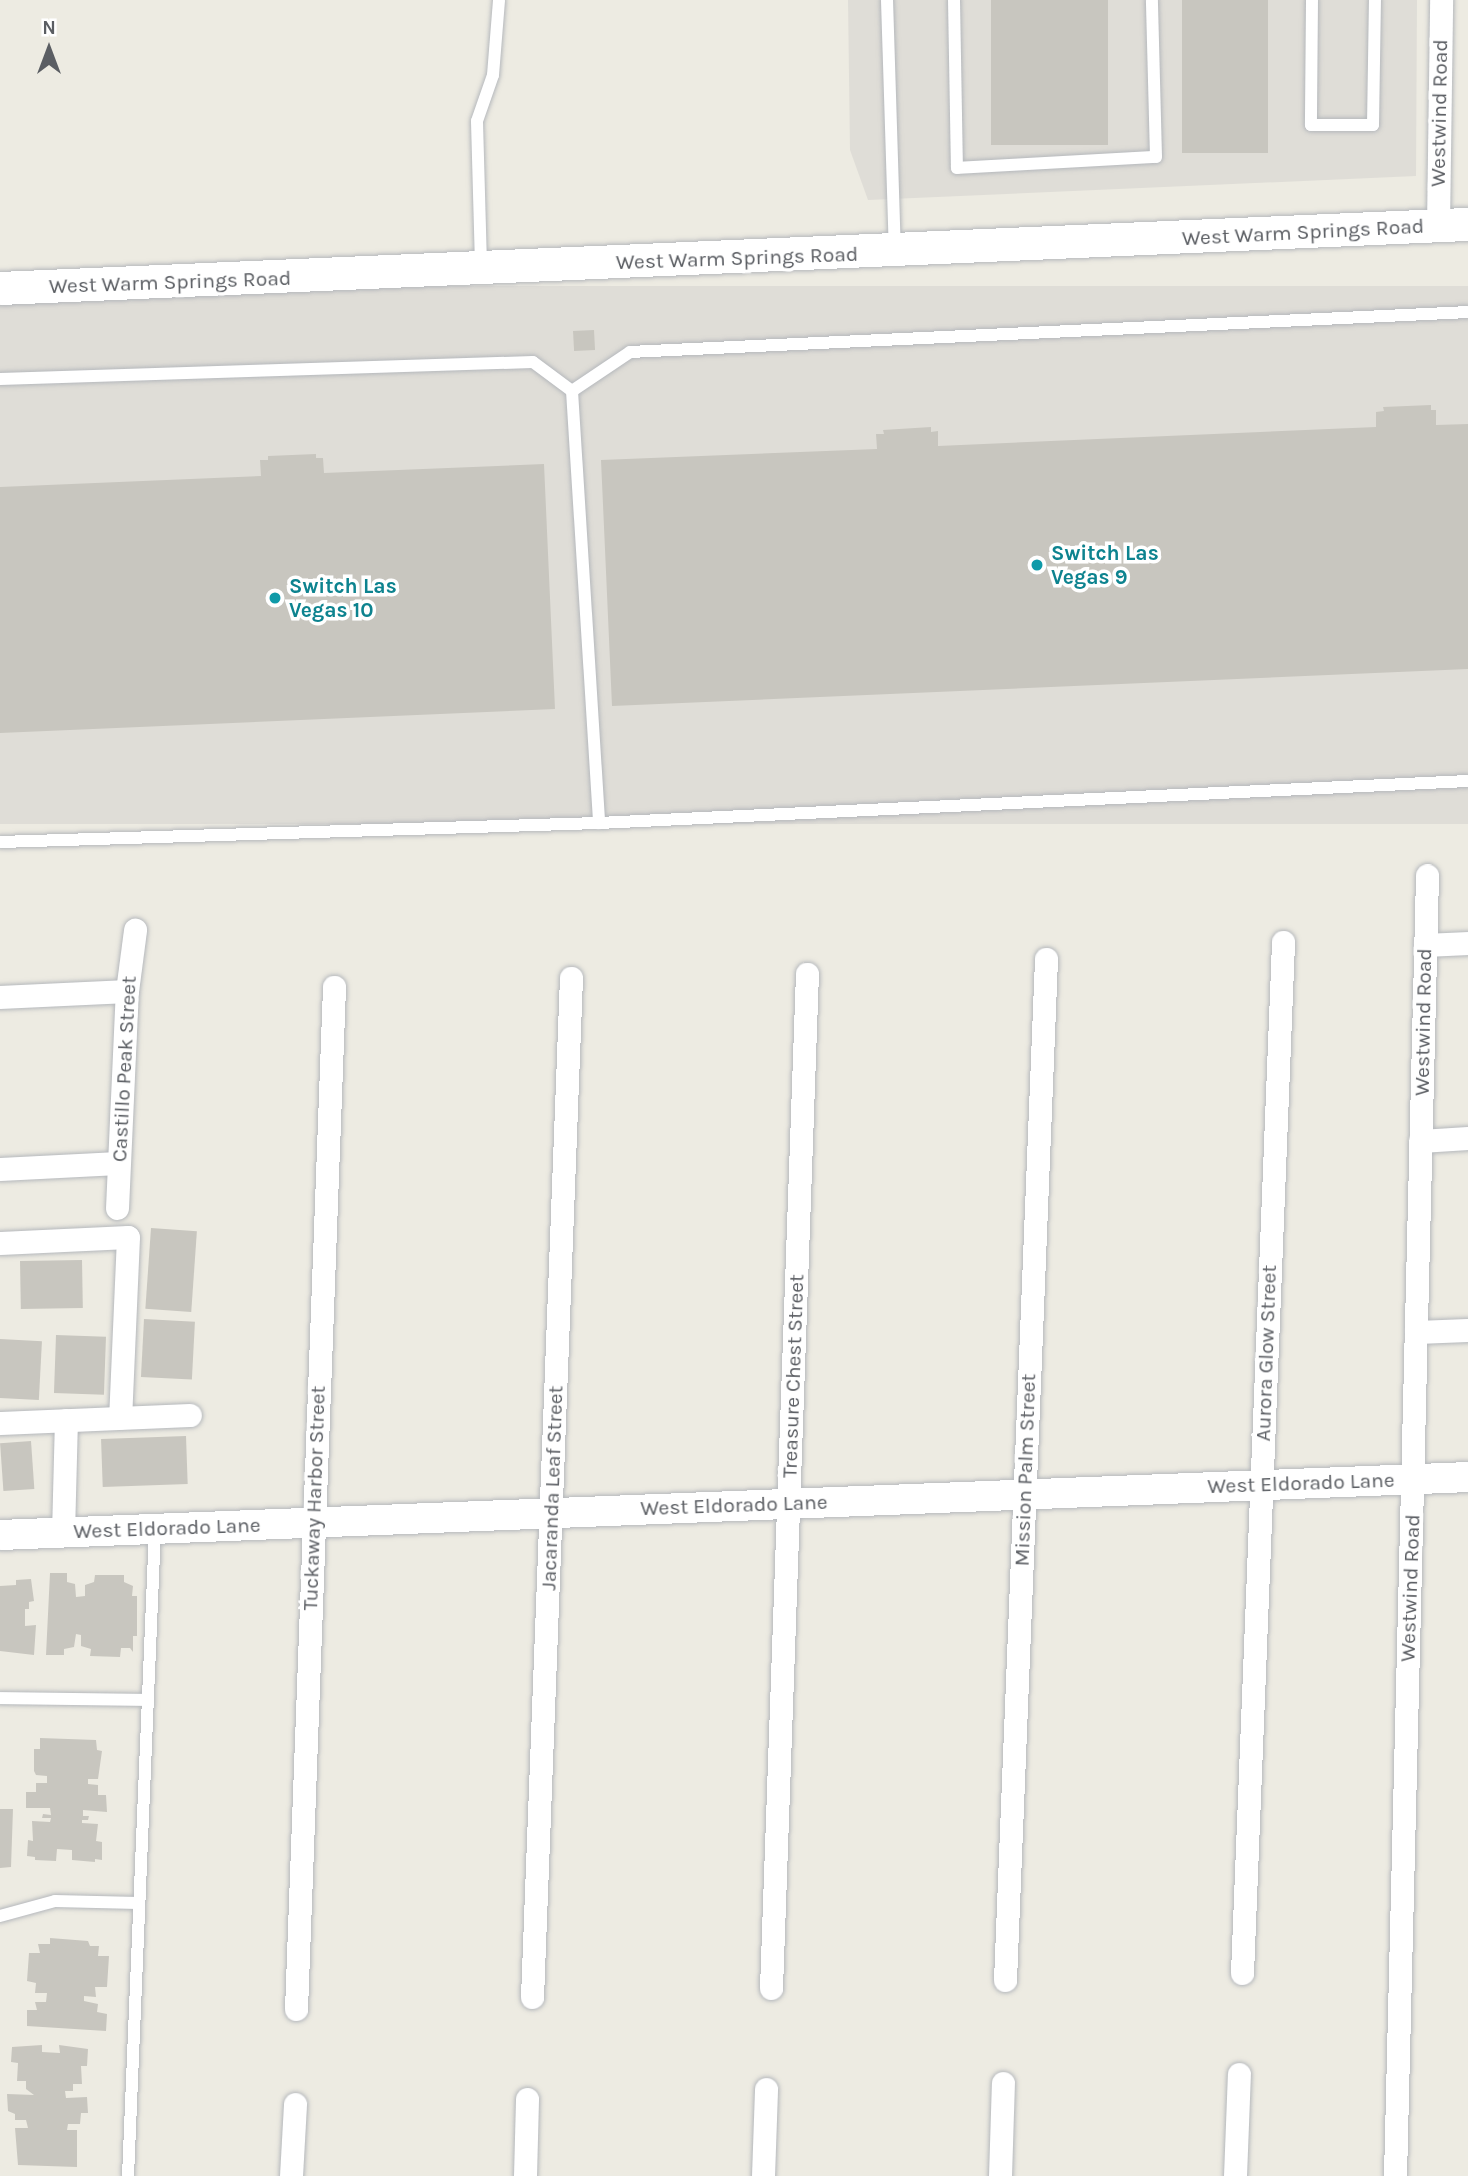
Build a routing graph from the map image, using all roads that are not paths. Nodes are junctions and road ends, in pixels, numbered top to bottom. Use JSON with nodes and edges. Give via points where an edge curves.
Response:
{"nodes":[{"id":1,"x":499,"y":0,"type":"edge"},
{"id":2,"x":887,"y":0,"type":"edge"},
{"id":3,"x":954,"y":0,"type":"edge"},
{"id":4,"x":1153,"y":0,"type":"edge"},
{"id":5,"x":1312,"y":0,"type":"edge"},
{"id":6,"x":1375,"y":0,"type":"edge"},
{"id":7,"x":1441,"y":0,"type":"edge"},
{"id":8,"x":1453,"y":225,"type":"edge"},
{"id":9,"x":895,"y":251,"type":"junction"},
{"id":10,"x":482,"y":269,"type":"junction"},
{"id":11,"x":2,"y":290,"type":"edge"},
{"id":12,"x":1468,"y":312,"type":"edge"},
{"id":13,"x":0,"y":379,"type":"edge"},
{"id":14,"x":572,"y":391,"type":"junction"},
{"id":15,"x":1468,"y":781,"type":"edge"},
{"id":16,"x":599,"y":823,"type":"junction"},
{"id":17,"x":0,"y":842,"type":"edge"},
{"id":18,"x":1427,"y":875,"type":"dead end"},
{"id":19,"x":135,"y":929,"type":"dead end"},
{"id":20,"x":1283,"y":942,"type":"dead end"},
{"id":21,"x":1468,"y":943,"type":"edge"},
{"id":22,"x":1425,"y":945,"type":"junction"},
{"id":23,"x":1046,"y":959,"type":"dead end"},
{"id":24,"x":807,"y":974,"type":"dead end"},
{"id":25,"x":571,"y":978,"type":"dead end"},
{"id":26,"x":334,"y":988,"type":"dead end"},
{"id":27,"x":127,"y":991,"type":"junction"},
{"id":28,"x":0,"y":997,"type":"edge"},
{"id":29,"x":1468,"y":1138,"type":"edge"},
{"id":30,"x":1420,"y":1141,"type":"junction"},
{"id":31,"x":118,"y":1163,"type":"junction"},
{"id":32,"x":0,"y":1169,"type":"edge"},
{"id":33,"x":117,"y":1208,"type":"dead end"},
{"id":34,"x":0,"y":1243,"type":"edge"},
{"id":35,"x":1468,"y":1330,"type":"edge"},
{"id":36,"x":1416,"y":1332,"type":"junction"},
{"id":37,"x":190,"y":1415,"type":"dead end"},
{"id":38,"x":120,"y":1418,"type":"junction"},
{"id":39,"x":66,"y":1420,"type":"junction"},
{"id":40,"x":0,"y":1423,"type":"edge"},
{"id":41,"x":1468,"y":1477,"type":"edge"},
{"id":42,"x":1413,"y":1479,"type":"junction"},
{"id":43,"x":1260,"y":1485,"type":"junction"},
{"id":44,"x":1024,"y":1494,"type":"junction"},
{"id":45,"x":789,"y":1503,"type":"junction"},
{"id":46,"x":552,"y":1512,"type":"junction"},
{"id":47,"x":313,"y":1522,"type":"junction"},
{"id":48,"x":155,"y":1528,"type":"junction"},
{"id":49,"x":63,"y":1532,"type":"junction"},
{"id":50,"x":0,"y":1535,"type":"edge"},
{"id":51,"x":0,"y":1698,"type":"edge"},
{"id":52,"x":146,"y":1700,"type":"junction"},
{"id":53,"x":138,"y":1903,"type":"junction"},
{"id":54,"x":0,"y":1916,"type":"edge"},
{"id":55,"x":1242,"y":1973,"type":"dead end"},
{"id":56,"x":1005,"y":1980,"type":"dead end"},
{"id":57,"x":771,"y":1988,"type":"dead end"},
{"id":58,"x":532,"y":1997,"type":"dead end"},
{"id":59,"x":296,"y":2009,"type":"dead end"},
{"id":60,"x":1239,"y":2074,"type":"dead end"},
{"id":61,"x":1003,"y":2083,"type":"dead end"},
{"id":62,"x":766,"y":2089,"type":"dead end"},
{"id":63,"x":527,"y":2099,"type":"dead end"},
{"id":64,"x":295,"y":2104,"type":"dead end"},
{"id":65,"x":128,"y":2176,"type":"edge"},
{"id":66,"x":292,"y":2176,"type":"edge"},
{"id":67,"x":525,"y":2176,"type":"edge"},
{"id":68,"x":763,"y":2176,"type":"edge"},
{"id":69,"x":1000,"y":2176,"type":"edge"},
{"id":70,"x":1236,"y":2176,"type":"edge"},
{"id":71,"x":1395,"y":2176,"type":"edge"}],
"edges":[{"from":1,"to":10,"type":"lane","via":[[493,75],[477,121]]},
{"from":2,"to":9,"type":"lane"},
{"from":3,"to":4,"type":"lane","via":[[957,168],[1156,157]]},
{"from":5,"to":6,"type":"lane","via":[[1311,125],[1373,125]]},
{"from":7,"to":8,"type":"street","name":"Westwind Road"},
{"from":8,"to":9,"type":"main road","name":"West Warm Springs Road"},
{"from":9,"to":10,"type":"main road","name":"West Warm Springs Road"},
{"from":10,"to":11,"type":"main road","name":"West Warm Springs Road"},
{"from":12,"to":14,"type":"lane","via":[[630,352]]},
{"from":13,"to":14,"type":"lane","via":[[533,362]]},
{"from":14,"to":16,"type":"lane"},
{"from":15,"to":16,"type":"lane"},
{"from":16,"to":17,"type":"lane"},
{"from":18,"to":22,"type":"street","name":"Westwind Road"},
{"from":19,"to":27,"type":"street","name":"Castillo Peak Street"},
{"from":20,"to":43,"type":"street","name":"Aurora Glow Street"},
{"from":21,"to":22,"type":"street"},
{"from":22,"to":30,"type":"street","name":"Westwind Road"},
{"from":23,"to":44,"type":"street","name":"Mission Palm Street"},
{"from":24,"to":45,"type":"street","name":"Treasure Chest Street"},
{"from":25,"to":46,"type":"street","name":"Jacaranda Leaf Street"},
{"from":26,"to":47,"type":"street","name":"Tuckaway Harbor Street"},
{"from":27,"to":28,"type":"street"},
{"from":27,"to":31,"type":"street","name":"Castillo Peak Street"},
{"from":29,"to":30,"type":"street"},
{"from":30,"to":36,"type":"street","name":"Westwind Road"},
{"from":31,"to":32,"type":"street"},
{"from":31,"to":33,"type":"street","name":"Castillo Peak Street"},
{"from":34,"to":38,"type":"street","via":[[128,1237]]},
{"from":35,"to":36,"type":"street"},
{"from":36,"to":42,"type":"street","name":"Westwind Road"},
{"from":37,"to":38,"type":"street"},
{"from":38,"to":39,"type":"street"},
{"from":39,"to":40,"type":"street"},
{"from":39,"to":49,"type":"street"},
{"from":41,"to":42,"type":"street","name":"West Eldorado Lane"},
{"from":42,"to":43,"type":"street","name":"West Eldorado Lane"},
{"from":42,"to":71,"type":"street","name":"Westwind Road"},
{"from":43,"to":44,"type":"street","name":"West Eldorado Lane"},
{"from":43,"to":55,"type":"street","name":"Aurora Glow Street"},
{"from":44,"to":45,"type":"street","name":"West Eldorado Lane"},
{"from":44,"to":56,"type":"street","name":"Mission Palm Street"},
{"from":45,"to":46,"type":"street","name":"West Eldorado Lane"},
{"from":45,"to":57,"type":"street","name":"Treasure Chest Street"},
{"from":46,"to":47,"type":"street","name":"West Eldorado Lane"},
{"from":46,"to":58,"type":"street","name":"Jacaranda Leaf Street"},
{"from":47,"to":48,"type":"street","name":"West Eldorado Lane"},
{"from":47,"to":59,"type":"street","name":"Tuckaway Harbor Street"},
{"from":48,"to":49,"type":"street","name":"West Eldorado Lane"},
{"from":48,"to":52,"type":"lane"},
{"from":49,"to":50,"type":"street","name":"West Eldorado Lane"},
{"from":51,"to":52,"type":"lane"},
{"from":52,"to":53,"type":"lane"},
{"from":53,"to":54,"type":"lane","via":[[55,1901]]},
{"from":53,"to":65,"type":"lane"},
{"from":60,"to":70,"type":"street"},
{"from":61,"to":69,"type":"street"},
{"from":62,"to":68,"type":"street"},
{"from":63,"to":67,"type":"street"},
{"from":64,"to":66,"type":"street"}]}
